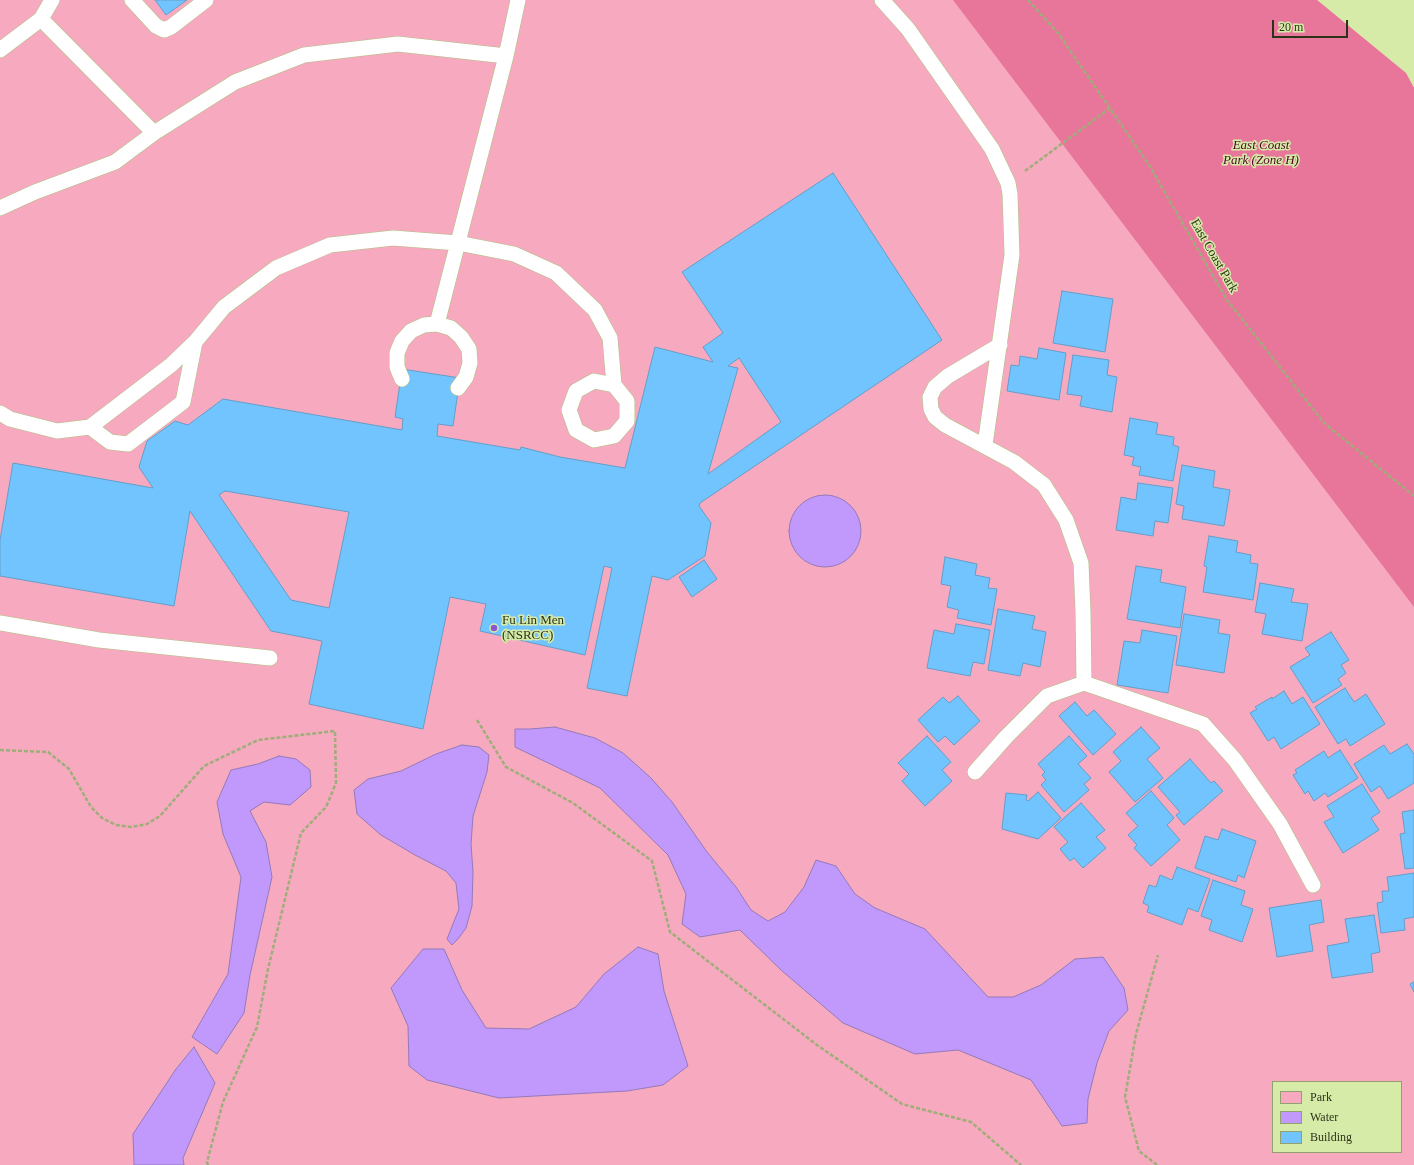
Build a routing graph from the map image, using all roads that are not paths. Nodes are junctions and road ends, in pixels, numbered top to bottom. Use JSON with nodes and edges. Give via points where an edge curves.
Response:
{"nodes":[{"id":1,"x":52,"y":0,"type":"edge"},
{"id":2,"x":132,"y":0,"type":"edge"},
{"id":3,"x":206,"y":0,"type":"edge"},
{"id":4,"x":518,"y":0,"type":"edge"},
{"id":5,"x":882,"y":0,"type":"edge"},
{"id":6,"x":40,"y":19,"type":"junction"},
{"id":7,"x":0,"y":50,"type":"edge"},
{"id":8,"x":506,"y":56,"type":"junction"},
{"id":9,"x":154,"y":133,"type":"junction"},
{"id":10,"x":0,"y":208,"type":"edge"},
{"id":11,"x":458,"y":243,"type":"junction"},
{"id":12,"x":437,"y":324,"type":"junction"},
{"id":13,"x":195,"y":342,"type":"junction"},
{"id":14,"x":1000,"y":345,"type":"junction"},
{"id":15,"x":402,"y":379,"type":"dead end"},
{"id":16,"x":614,"y":384,"type":"dead end"},
{"id":17,"x":458,"y":388,"type":"dead end"},
{"id":18,"x":0,"y":413,"type":"edge"},
{"id":19,"x":90,"y":427,"type":"junction"},
{"id":20,"x":985,"y":445,"type":"junction"},
{"id":21,"x":0,"y":623,"type":"edge"},
{"id":22,"x":270,"y":658,"type":"dead end"},
{"id":23,"x":1084,"y":683,"type":"junction"},
{"id":24,"x":975,"y":772,"type":"dead end"},
{"id":25,"x":1313,"y":885,"type":"dead end"}],
"edges":[{"from":1,"to":6,"type":"lane"},
{"from":2,"to":3,"type":"lane","via":[[156,26],[164,30]]},
{"from":4,"to":8,"type":"lane"},
{"from":5,"to":14,"type":"lane","via":[[908,29],[992,149],[1008,183],[1012,255]]},
{"from":6,"to":7,"type":"lane"},
{"from":6,"to":9,"type":"lane"},
{"from":8,"to":9,"type":"lane","via":[[398,44],[304,55],[235,82]]},
{"from":8,"to":11,"type":"lane"},
{"from":9,"to":10,"type":"lane","via":[[115,162]]},
{"from":11,"to":12,"type":"lane"},
{"from":11,"to":13,"type":"lane","via":[[393,238],[330,245],[276,268],[224,307]]},
{"from":11,"to":16,"type":"lane","via":[[514,254],[556,274],[595,310],[610,338]]},
{"from":12,"to":15,"type":"lane","via":[[424,325],[411,331],[402,341],[397,353],[397,367]]},
{"from":12,"to":17,"type":"lane","via":[[450,328],[461,337],[469,349],[470,363],[466,377]]},
{"from":13,"to":19,"type":"lane","via":[[171,365]]},
{"from":13,"to":19,"type":"lane","via":[[182,402],[128,444],[110,442]]},
{"from":14,"to":20,"type":"lane"},
{"from":14,"to":20,"type":"lane","via":[[948,376],[935,387],[930,397],[930,409],[935,417],[945,425]]},
{"from":18,"to":19,"type":"lane","via":[[10,419],[57,431]]},
{"from":20,"to":23,"type":"lane","via":[[1014,462],[1044,485],[1066,520],[1081,563]]},
{"from":21,"to":22,"type":"lane","via":[[99,640]]},
{"from":23,"to":24,"type":"lane","via":[[1047,696]]},
{"from":23,"to":25,"type":"lane","via":[[1203,724],[1235,760],[1280,824]]}]}
